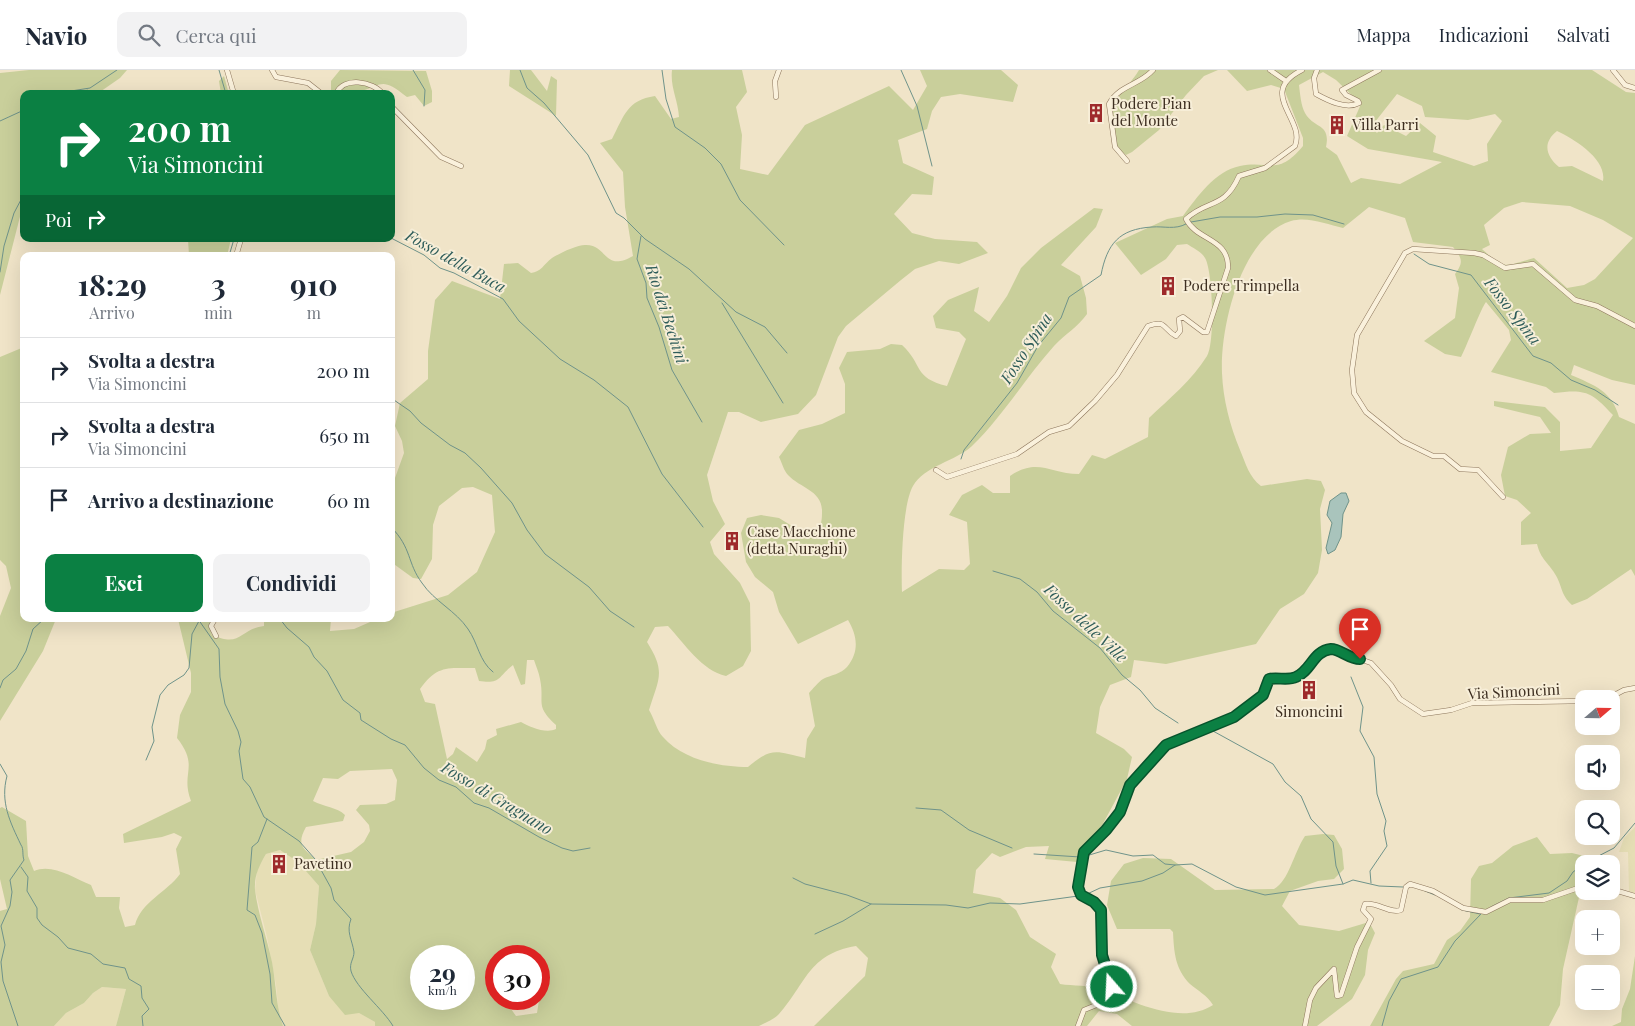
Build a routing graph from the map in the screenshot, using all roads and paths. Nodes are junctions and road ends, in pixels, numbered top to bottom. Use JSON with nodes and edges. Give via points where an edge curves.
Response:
{"nodes":[{"id":1,"x":227,"y":70,"type":"edge"},
{"id":2,"x":272,"y":70,"type":"edge"},
{"id":3,"x":779,"y":70,"type":"edge"},
{"id":4,"x":1153,"y":70,"type":"edge"},
{"id":5,"x":1270,"y":70,"type":"edge"},
{"id":6,"x":1302,"y":70,"type":"edge"},
{"id":7,"x":1317,"y":70,"type":"edge"},
{"id":8,"x":1379,"y":70,"type":"edge"},
{"id":9,"x":1612,"y":70,"type":"edge"},
{"id":10,"x":1286,"y":81,"type":"junction"},
{"id":11,"x":1635,"y":88,"type":"edge"},
{"id":12,"x":233,"y":90,"type":"edge"},
{"id":13,"x":317,"y":90,"type":"edge"},
{"id":14,"x":338,"y":90,"type":"edge"},
{"id":15,"x":380,"y":90,"type":"edge"},
{"id":16,"x":776,"y":96,"type":"dead end"},
{"id":17,"x":395,"y":110,"type":"edge"},
{"id":18,"x":1127,"y":161,"type":"dead end"},
{"id":19,"x":461,"y":166,"type":"dead end"},
{"id":20,"x":1635,"y":326,"type":"edge"},
{"id":21,"x":936,"y":470,"type":"dead end"},
{"id":22,"x":1503,"y":497,"type":"dead end"},
{"id":23,"x":213,"y":622,"type":"edge"},
{"id":24,"x":216,"y":636,"type":"dead end"},
{"id":25,"x":1635,"y":688,"type":"edge"},
{"id":26,"x":1620,"y":692,"type":"edge"},
{"id":27,"x":1575,"y":701,"type":"edge"},
{"id":28,"x":1575,"y":889,"type":"edge"},
{"id":29,"x":1620,"y":892,"type":"edge"},
{"id":30,"x":1635,"y":896,"type":"edge"},
{"id":31,"x":1078,"y":1026,"type":"edge"},
{"id":32,"x":1305,"y":1026,"type":"edge"}],
"edges":[{"from":1,"to":12,"type":"street"},
{"from":2,"to":13,"type":"street","via":[[276,77],[308,83]]},
{"from":3,"to":16,"type":"street","via":[[775,81]]},
{"from":4,"to":18,"type":"street","via":[[1141,81],[1120,90],[1109,104],[1115,147]]},
{"from":5,"to":10,"type":"street"},
{"from":6,"to":10,"type":"street"},
{"from":7,"to":8,"type":"street","via":[[1314,80],[1316,94],[1352,106],[1359,104],[1358,101],[1344,94],[1343,89]]},
{"from":9,"to":11,"type":"street","via":[[1625,85]]},
{"from":10,"to":21,"type":"street","via":[[1283,99],[1296,132],[1295,146],[1265,168],[1239,176],[1233,190],[1216,204],[1193,212],[1186,219],[1190,227],[1224,249],[1228,260],[1207,332],[1202,332],[1183,317],[1179,319],[1180,331],[1176,336],[1163,324],[1148,326],[1116,375],[1069,426],[1048,432],[1017,454],[947,477]]},
{"from":14,"to":15,"type":"street","via":[[344,84],[355,82],[376,86]]},
{"from":17,"to":19,"type":"street","via":[[441,157]]},
{"from":20,"to":22,"type":"street","via":[[1597,306],[1575,300],[1533,264],[1505,268],[1482,255],[1447,250],[1409,250],[1405,253],[1357,335],[1352,370],[1354,393],[1366,412],[1402,441],[1433,456],[1444,456],[1460,469],[1478,470]]},
{"from":23,"to":24,"type":"street","via":[[211,626]]},
{"from":25,"to":26,"type":"street"},
{"from":27,"to":31,"type":"street","name":"Via Simoncini","via":[[1472,703],[1423,714],[1400,699],[1371,663],[1332,649],[1317,655],[1307,670],[1296,677],[1269,679],[1263,695],[1234,717],[1164,746],[1128,787],[1124,805],[1111,825],[1084,852],[1078,890],[1101,910],[1102,955],[1113,992],[1109,1000],[1084,1010]]},
{"from":28,"to":32,"type":"street","via":[[1543,900],[1510,900],[1486,912],[1462,908],[1433,891],[1410,884],[1406,887],[1401,910],[1365,904],[1363,910],[1372,919],[1357,947],[1341,995],[1337,996],[1335,992],[1334,969],[1313,994]]},
{"from":29,"to":30,"type":"street"}]}
